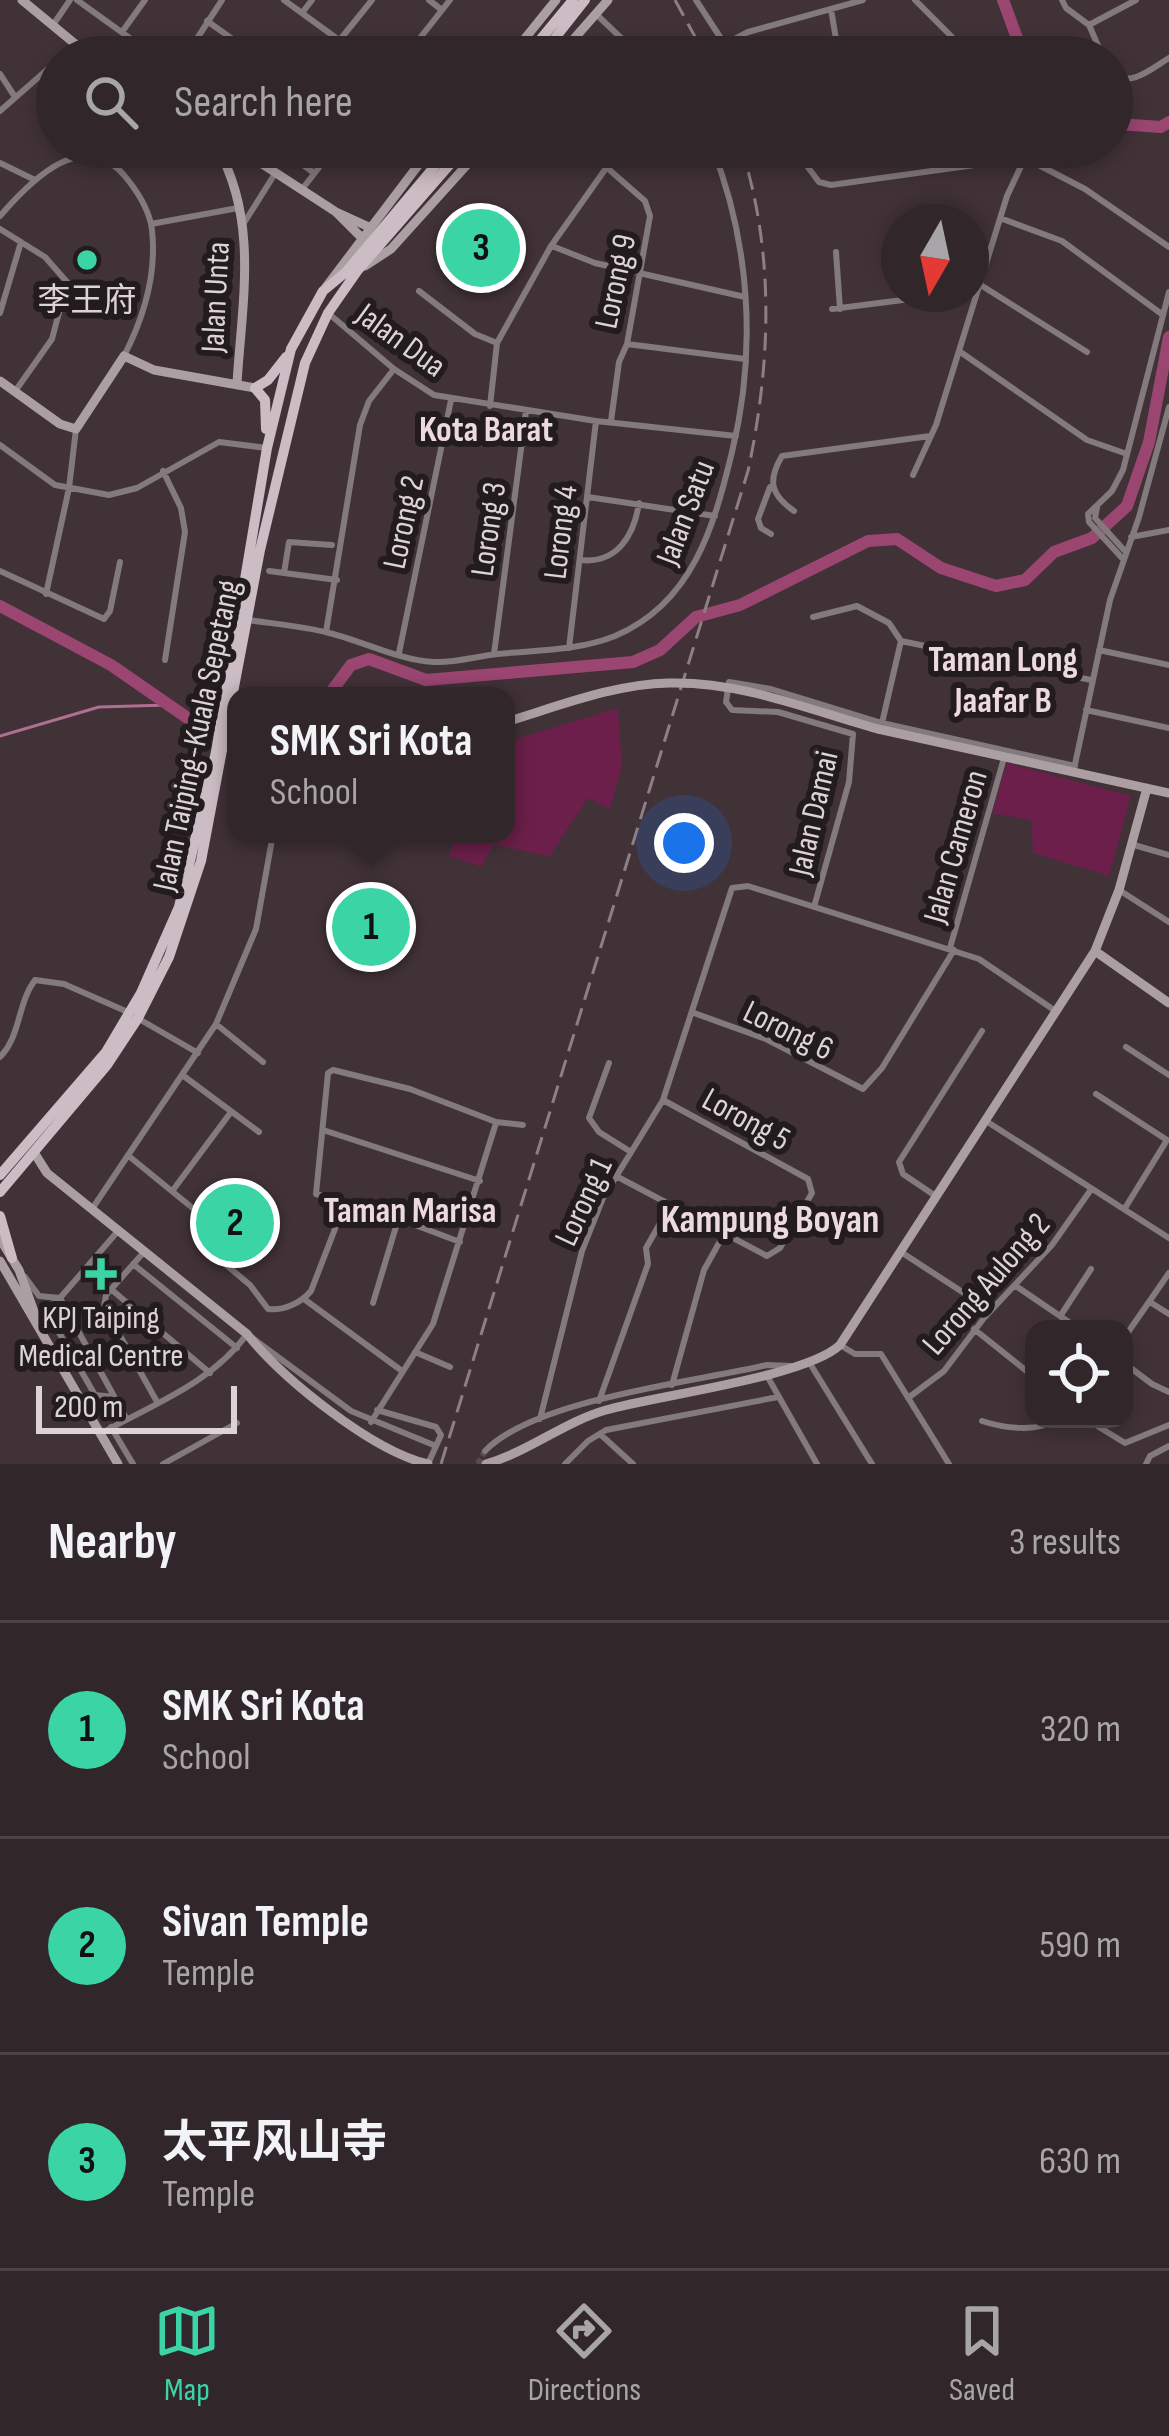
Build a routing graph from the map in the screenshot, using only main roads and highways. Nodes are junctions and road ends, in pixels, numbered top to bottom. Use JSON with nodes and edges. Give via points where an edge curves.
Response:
{"nodes":[{"id":1,"x":573,"y":0,"type":"edge"},
{"id":2,"x":585,"y":0,"type":"edge"},
{"id":3,"x":543,"y":36,"type":"edge"},
{"id":4,"x":557,"y":36,"type":"edge"},
{"id":5,"x":433,"y":168,"type":"edge"},
{"id":6,"x":447,"y":168,"type":"edge"},
{"id":7,"x":291,"y":349,"type":"junction"},
{"id":8,"x":304,"y":363,"type":"junction"},
{"id":9,"x":287,"y":364,"type":"junction"},
{"id":10,"x":267,"y":448,"type":"junction"},
{"id":11,"x":230,"y":687,"type":"edge"},
{"id":12,"x":233,"y":687,"type":"edge"},
{"id":13,"x":227,"y":708,"type":"edge"},
{"id":14,"x":227,"y":714,"type":"edge"},
{"id":15,"x":224,"y":728,"type":"junction"},
{"id":16,"x":134,"y":1016,"type":"junction"},
{"id":17,"x":37,"y":1137,"type":"junction"},
{"id":18,"x":0,"y":1164,"type":"edge"},
{"id":19,"x":3,"y":1184,"type":"edge"},
{"id":20,"x":0,"y":1215,"type":"edge"},
{"id":21,"x":10,"y":1263,"type":"edge"}],
"edges":[{"from":1,"to":3,"type":"main road","bridge":true},
{"from":2,"to":4,"type":"main road","bridge":true},
{"from":5,"to":7,"type":"main road","name":"Jalan Taiping-Kuala Sepetang","via":[[323,292]]},
{"from":6,"to":8,"type":"main road","name":"Jalan Taiping-Kuala Sepetang","via":[[358,270]]},
{"from":7,"to":9,"type":"main road","name":"Jalan Taiping-Kuala Sepetang"},
{"from":7,"to":10,"type":"main road","via":[[256,388],[265,400]]},
{"from":8,"to":9,"type":"main road","via":[[292,370]]},
{"from":8,"to":12,"type":"main road","name":"Jalan Taiping-Kuala Sepetang"},
{"from":9,"to":10,"type":"main road","name":"Jalan Taiping-Kuala Sepetang"},
{"from":10,"to":11,"type":"main road","name":"Jalan Taiping-Kuala Sepetang"},
{"from":13,"to":15,"type":"main road","name":"Jalan Taiping-Kuala Sepetang"},
{"from":14,"to":15,"type":"main road","name":"Jalan Taiping-Kuala Sepetang"},
{"from":15,"to":16,"type":"main road","name":"Jalan Taiping-Kuala Sepetang","via":[[185,888]]},
{"from":16,"to":17,"type":"main road","name":"Jalan Taiping-Kuala Sepetang"},
{"from":16,"to":19,"type":"main road","name":"Jalan Taiping-Kuala Sepetang","via":[[107,1065]]},
{"from":17,"to":18,"type":"main road"},
{"from":17,"to":19,"type":"main road","name":"Jalan Taiping-Kuala Sepetang"},
{"from":19,"to":20,"type":"main road"},
{"from":20,"to":21,"type":"main road"}]}
